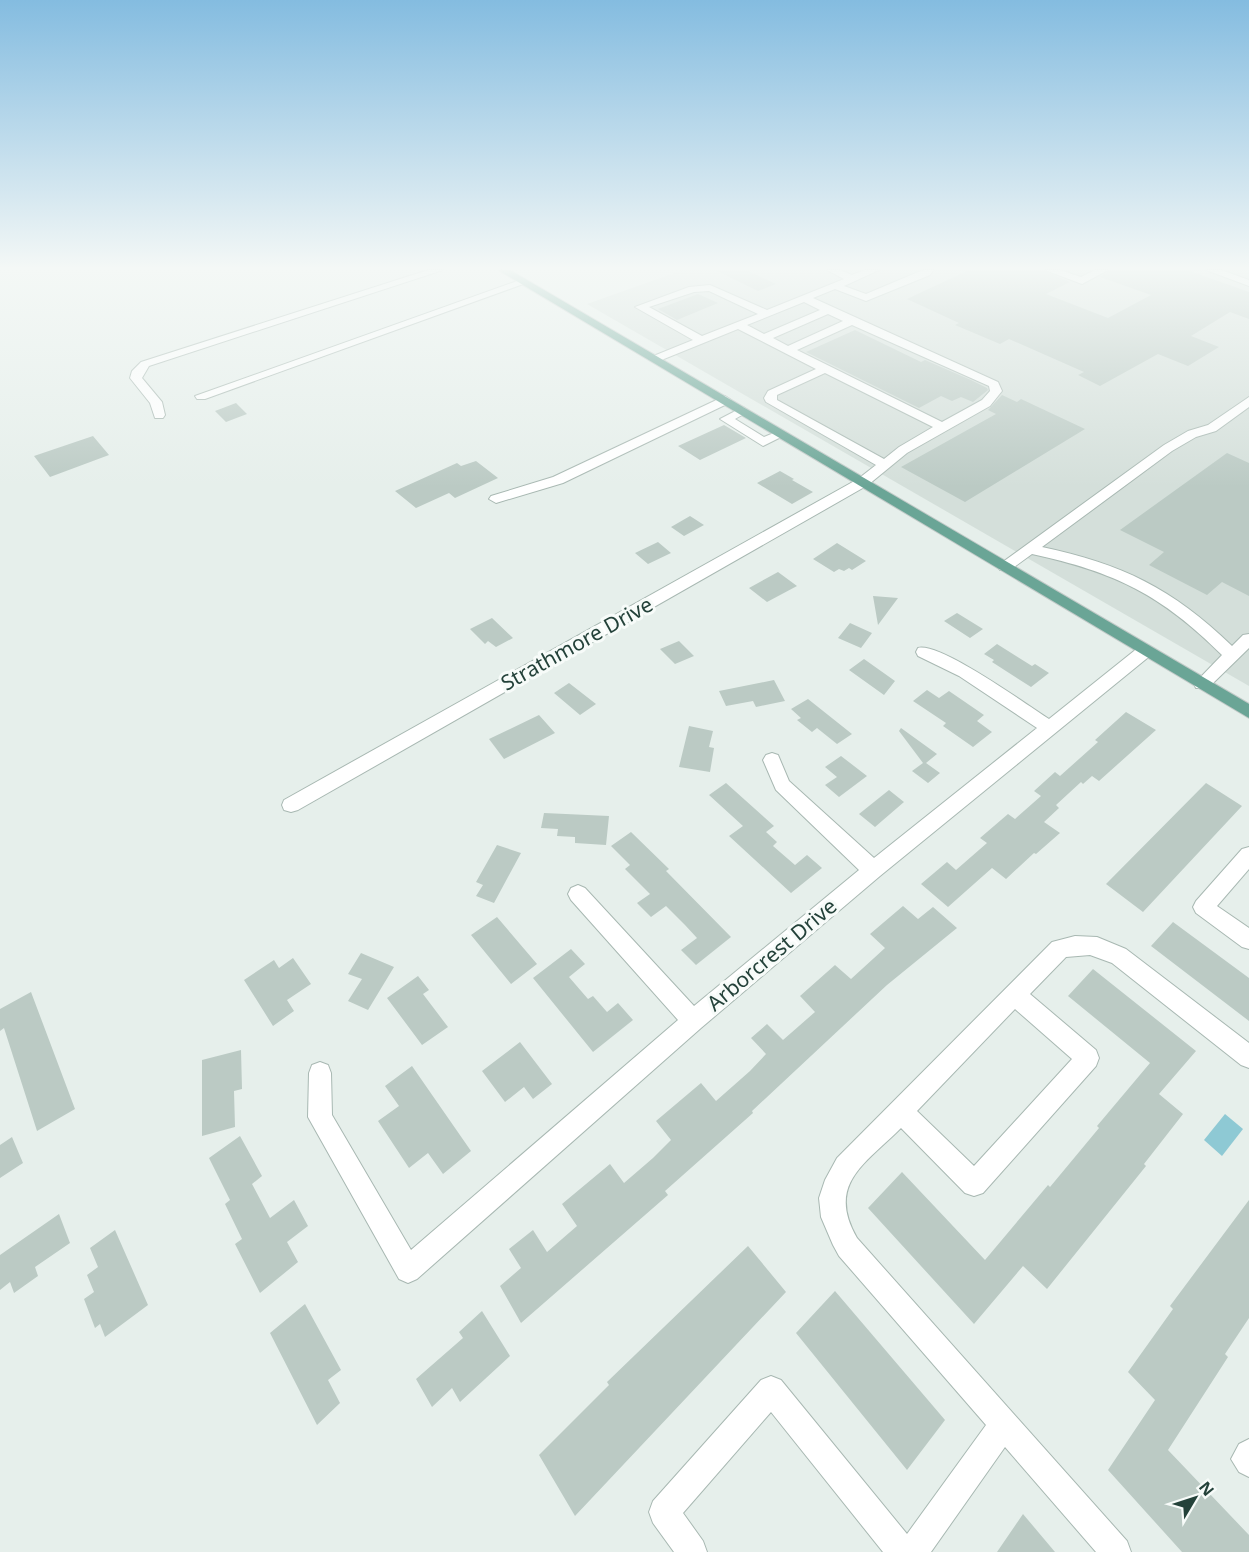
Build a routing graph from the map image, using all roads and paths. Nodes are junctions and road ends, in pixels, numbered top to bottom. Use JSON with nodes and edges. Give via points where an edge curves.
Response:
{"nodes":[{"id":1,"x":212,"y":342,"type":"edge"},
{"id":2,"x":353,"y":342,"type":"edge"},
{"id":3,"x":628,"y":342,"type":"edge"},
{"id":4,"x":696,"y":342,"type":"edge"},
{"id":5,"x":773,"y":342,"type":"edge"},
{"id":6,"x":805,"y":342,"type":"edge"},
{"id":7,"x":903,"y":342,"type":"edge"},
{"id":8,"x":788,"y":350,"type":"junction"},
{"id":9,"x":656,"y":359,"type":"junction"},
{"id":10,"x":825,"y":369,"type":"junction"},
{"id":11,"x":201,"y":396,"type":"dead end"},
{"id":12,"x":725,"y":400,"type":"junction"},
{"id":13,"x":1249,"y":402,"type":"edge"},
{"id":14,"x":743,"y":411,"type":"junction"},
{"id":15,"x":159,"y":415,"type":"dead end"},
{"id":16,"x":942,"y":427,"type":"junction"},
{"id":17,"x":781,"y":434,"type":"junction"},
{"id":18,"x":885,"y":465,"type":"junction"},
{"id":19,"x":863,"y":482,"type":"junction"},
{"id":20,"x":496,"y":499,"type":"dead end"},
{"id":21,"x":1029,"y":549,"type":"junction"},
{"id":22,"x":1005,"y":567,"type":"junction"},
{"id":23,"x":1249,"y":639,"type":"edge"},
{"id":24,"x":1145,"y":651,"type":"junction"},
{"id":25,"x":924,"y":652,"type":"dead end"},
{"id":26,"x":1232,"y":655,"type":"junction"},
{"id":27,"x":1202,"y":684,"type":"junction"},
{"id":28,"x":1249,"y":712,"type":"edge"},
{"id":29,"x":1048,"y":727,"type":"junction"},
{"id":30,"x":772,"y":760,"type":"dead end"},
{"id":31,"x":291,"y":805,"type":"dead end"},
{"id":32,"x":1249,"y":855,"type":"edge"},
{"id":33,"x":873,"y":870,"type":"junction"},
{"id":34,"x":578,"y":894,"type":"dead end"},
{"id":35,"x":1249,"y":940,"type":"edge"},
{"id":36,"x":1015,"y":995,"type":"junction"},
{"id":37,"x":693,"y":1021,"type":"junction"},
{"id":38,"x":1249,"y":1057,"type":"edge"},
{"id":39,"x":320,"y":1072,"type":"dead end"},
{"id":40,"x":901,"y":1111,"type":"junction"},
{"id":41,"x":1004,"y":1424,"type":"junction"},
{"id":42,"x":1249,"y":1454,"type":"edge"},
{"id":43,"x":1249,"y":1462,"type":"edge"},
{"id":44,"x":692,"y":1552,"type":"edge"},
{"id":45,"x":902,"y":1552,"type":"edge"},
{"id":46,"x":912,"y":1552,"type":"edge"},
{"id":47,"x":1116,"y":1552,"type":"edge"}],
"edges":[{"from":1,"to":15,"type":"street","via":[[145,364],[138,371],[136,378],[156,402]]},
{"from":2,"to":11,"type":"street"},
{"from":3,"to":9,"type":"main road"},
{"from":4,"to":9,"type":"street"},
{"from":5,"to":8,"type":"street"},
{"from":6,"to":8,"type":"street"},
{"from":7,"to":16,"type":"street","name":"Strathmore Drive","via":[[994,384],[996,391],[986,403]]},
{"from":8,"to":10,"type":"street"},
{"from":9,"to":12,"type":"main road"},
{"from":10,"to":16,"type":"street"},
{"from":10,"to":18,"type":"street","via":[[772,393],[772,402]]},
{"from":12,"to":14,"type":"main road"},
{"from":12,"to":20,"type":"street","via":[[567,476]]},
{"from":13,"to":21,"type":"street","via":[[1212,428],[1168,448]]},
{"from":14,"to":17,"type":"main road"},
{"from":14,"to":17,"type":"street","via":[[726,419],[763,442]]},
{"from":16,"to":18,"type":"street","name":"Strathmore Drive"},
{"from":17,"to":19,"type":"main road"},
{"from":18,"to":19,"type":"street","name":"Strathmore Drive"},
{"from":19,"to":22,"type":"main road"},
{"from":19,"to":31,"type":"street","name":"Strathmore Drive"},
{"from":21,"to":22,"type":"street"},
{"from":21,"to":26,"type":"street","via":[[1096,564],[1133,579],[1184,609]]},
{"from":22,"to":24,"type":"main road"},
{"from":23,"to":26,"type":"street"},
{"from":24,"to":27,"type":"main road"},
{"from":24,"to":29,"type":"street","name":"Arborcrest Drive"},
{"from":25,"to":29,"type":"street","via":[[965,672]]},
{"from":26,"to":27,"type":"street"},
{"from":27,"to":28,"type":"main road"},
{"from":29,"to":33,"type":"street","name":"Arborcrest Drive"},
{"from":30,"to":33,"type":"street","via":[[782,785]]},
{"from":32,"to":35,"type":"street","via":[[1203,908]]},
{"from":33,"to":37,"type":"street","name":"Arborcrest Drive"},
{"from":34,"to":37,"type":"street"},
{"from":36,"to":38,"type":"street","via":[[1059,949],[1088,944],[1102,947]]},
{"from":36,"to":40,"type":"street"},
{"from":36,"to":40,"type":"street","via":[[1088,1058],[974,1184]]},
{"from":37,"to":39,"type":"street","name":"Arborcrest Drive","via":[[408,1270],[320,1117]]},
{"from":40,"to":41,"type":"street","via":[[836,1180],[831,1207],[836,1227],[848,1247]]},
{"from":41,"to":46,"type":"street"},
{"from":41,"to":47,"type":"street"},
{"from":42,"to":43,"type":"street"},
{"from":44,"to":45,"type":"street","via":[[664,1512],[771,1390]]}]}
